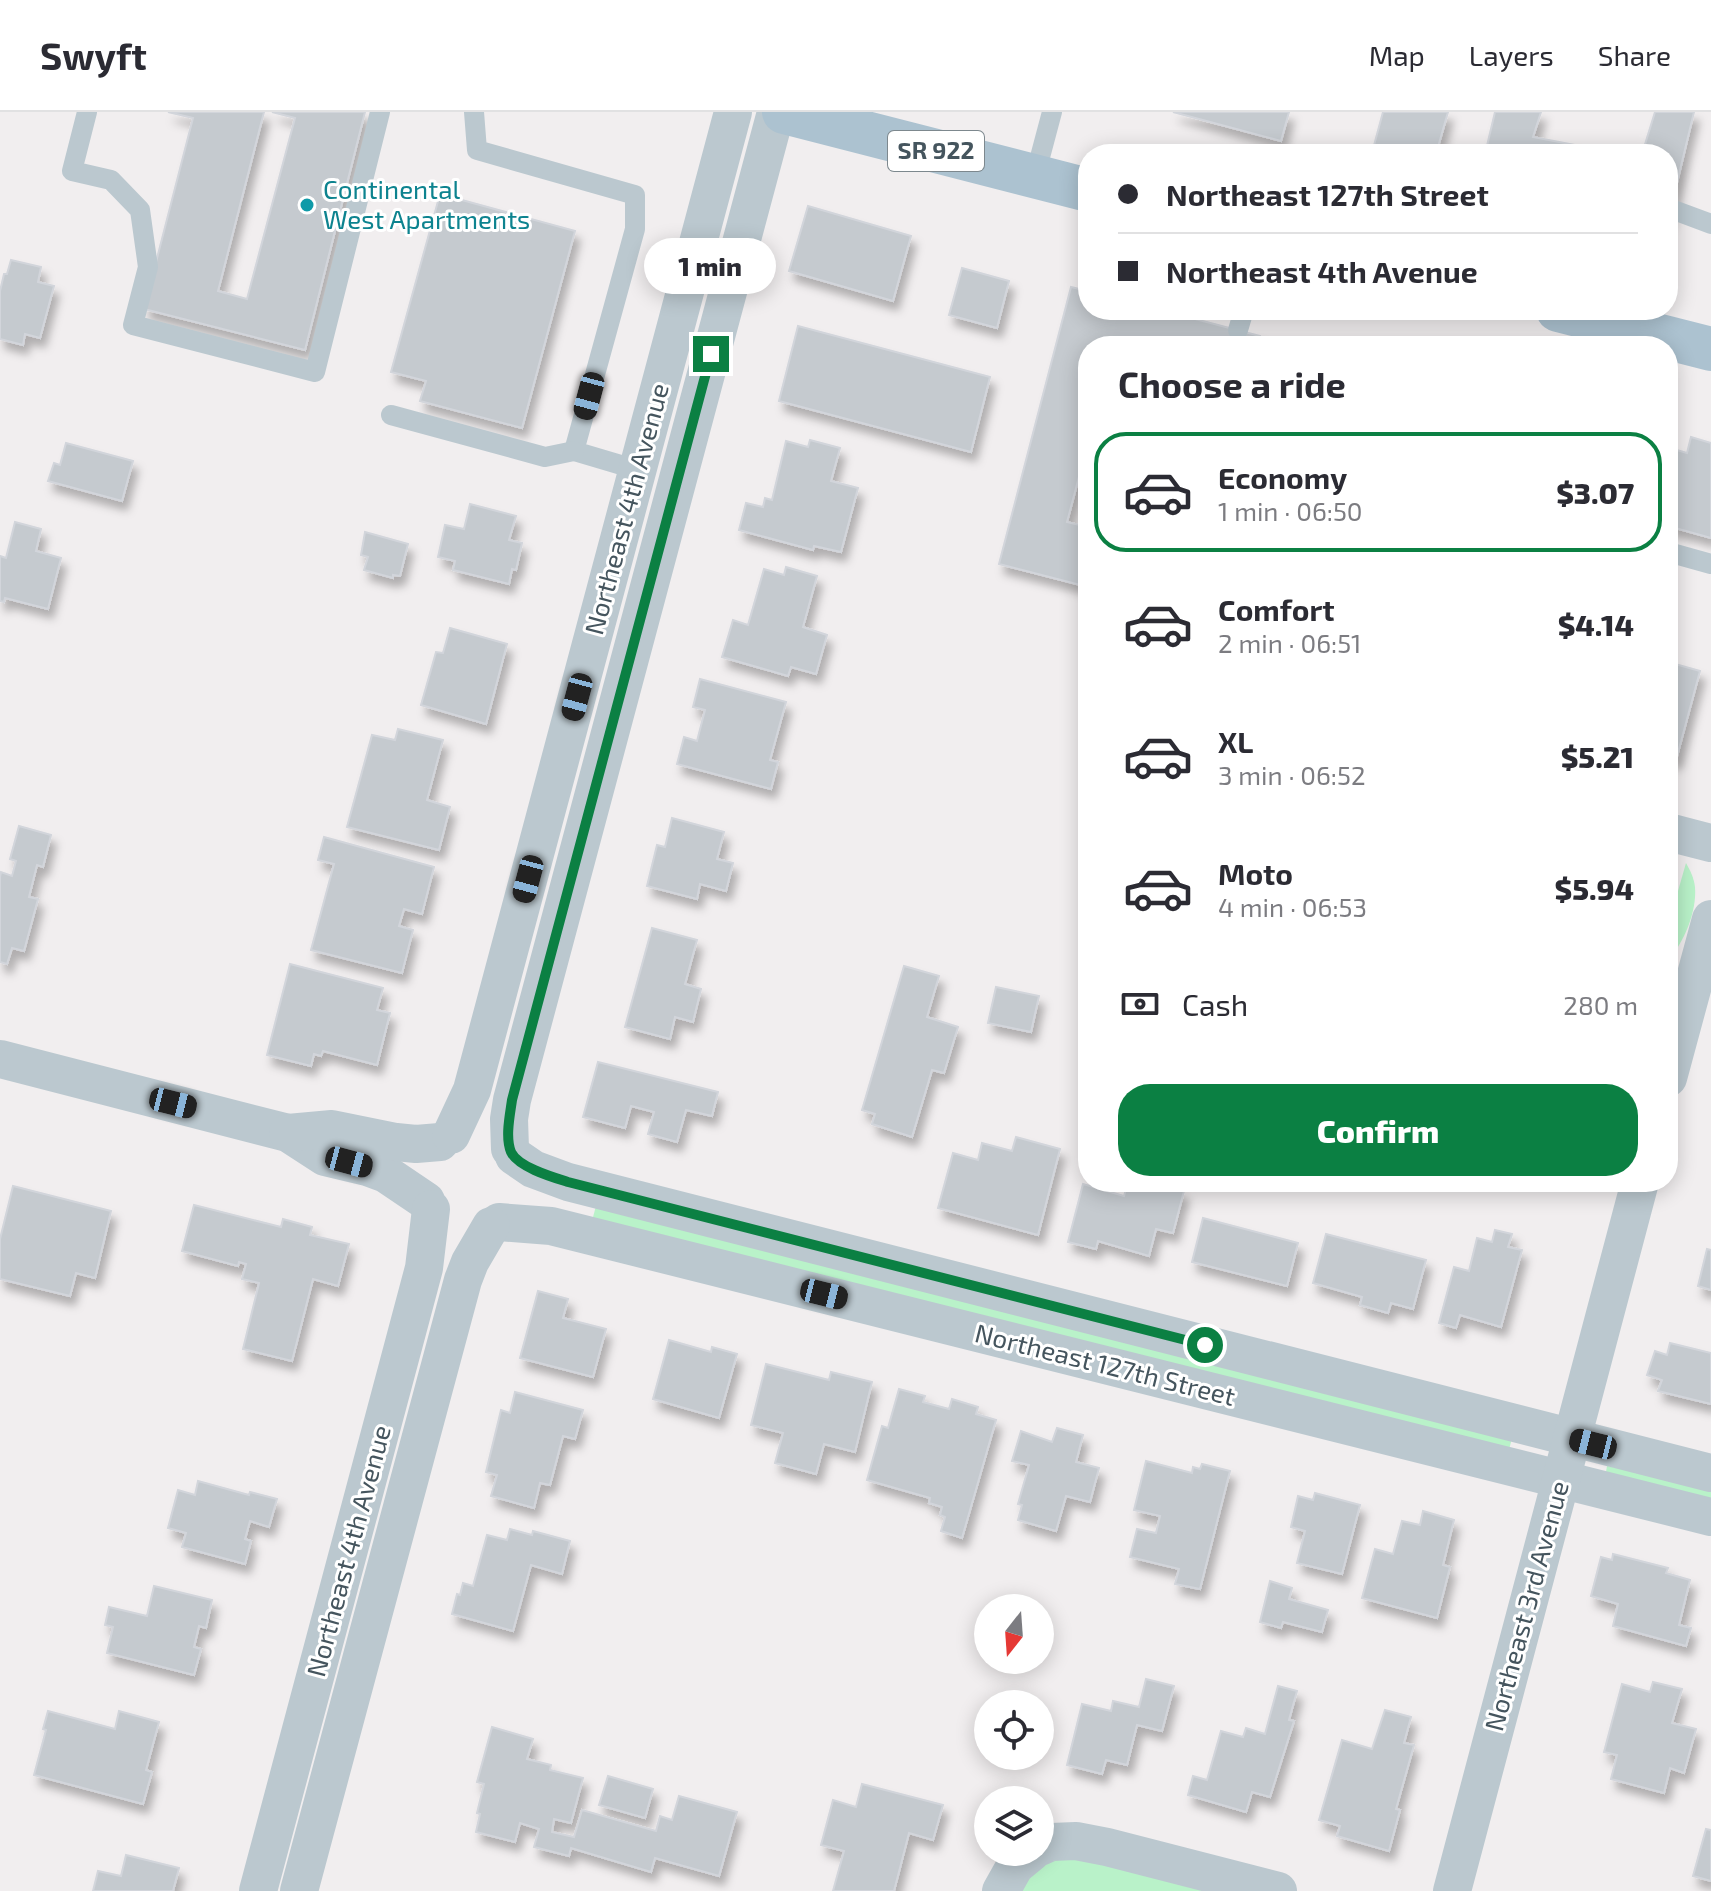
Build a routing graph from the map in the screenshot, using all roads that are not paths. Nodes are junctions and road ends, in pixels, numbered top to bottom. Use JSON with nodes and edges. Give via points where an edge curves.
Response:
{"nodes":[{"id":1,"x":87,"y":112,"type":"edge"},
{"id":2,"x":380,"y":112,"type":"edge"},
{"id":3,"x":474,"y":112,"type":"edge"},
{"id":4,"x":733,"y":112,"type":"edge"},
{"id":5,"x":776,"y":112,"type":"edge"},
{"id":6,"x":784,"y":112,"type":"edge"},
{"id":7,"x":1052,"y":112,"type":"edge"},
{"id":8,"x":1035,"y":176,"type":"junction"},
{"id":9,"x":1078,"y":187,"type":"edge"},
{"id":10,"x":1678,"y":212,"type":"edge"},
{"id":11,"x":1711,"y":224,"type":"edge"},
{"id":12,"x":1241,"y":320,"type":"edge"},
{"id":13,"x":1597,"y":320,"type":"edge"},
{"id":14,"x":1238,"y":330,"type":"dead end"},
{"id":15,"x":1660,"y":336,"type":"edge"},
{"id":16,"x":1678,"y":341,"type":"edge"},
{"id":17,"x":1711,"y":349,"type":"edge"},
{"id":18,"x":391,"y":415,"type":"dead end"},
{"id":19,"x":574,"y":451,"type":"junction"},
{"id":20,"x":638,"y":470,"type":"junction"},
{"id":21,"x":1678,"y":555,"type":"edge"},
{"id":22,"x":1711,"y":564,"type":"edge"},
{"id":23,"x":593,"y":636,"type":"junction"},
{"id":24,"x":633,"y":648,"type":"junction"},
{"id":25,"x":1678,"y":835,"type":"edge"},
{"id":26,"x":1711,"y":843,"type":"edge"},
{"id":27,"x":1711,"y":919,"type":"edge"},
{"id":28,"x":1679,"y":990,"type":"edge"},
{"id":29,"x":0,"y":1059,"type":"edge"},
{"id":30,"x":288,"y":1133,"type":"junction"},
{"id":31,"x":446,"y":1139,"type":"junction"},
{"id":32,"x":512,"y":1153,"type":"junction"},
{"id":33,"x":1637,"y":1192,"type":"edge"},
{"id":34,"x":428,"y":1205,"type":"junction"},
{"id":35,"x":495,"y":1224,"type":"junction"},
{"id":36,"x":1571,"y":1439,"type":"junction"},
{"id":37,"x":1711,"y":1473,"type":"edge"},
{"id":38,"x":1560,"y":1480,"type":"junction"},
{"id":39,"x":1711,"y":1517,"type":"edge"},
{"id":40,"x":1054,"y":1842,"type":"edge"},
{"id":41,"x":1015,"y":1866,"type":"edge"},
{"id":42,"x":258,"y":1891,"type":"edge"},
{"id":43,"x":299,"y":1891,"type":"edge"},
{"id":44,"x":1001,"y":1891,"type":"edge"},
{"id":45,"x":1278,"y":1891,"type":"edge"},
{"id":46,"x":1452,"y":1891,"type":"edge"}],
"edges":[{"from":1,"to":2,"type":"lane","via":[[72,171],[111,180],[140,210],[148,267],[133,325],[315,372]]},
{"from":3,"to":19,"type":"lane","via":[[477,150],[635,195],[635,229]]},
{"from":4,"to":20,"type":"street","name":"Northeast 4th Avenue"},
{"from":5,"to":24,"type":"street","name":"Northeast 4th Avenue"},
{"from":6,"to":8,"type":"main road","number":"SR 922"},
{"from":7,"to":8,"type":"lane"},
{"from":8,"to":9,"type":"main road","number":"SR 922"},
{"from":10,"to":11,"type":"lane"},
{"from":12,"to":14,"type":"lane"},
{"from":13,"to":15,"type":"main road"},
{"from":16,"to":17,"type":"main road"},
{"from":18,"to":19,"type":"lane","via":[[545,457]]},
{"from":19,"to":20,"type":"lane"},
{"from":20,"to":23,"type":"street","name":"Northeast 4th Avenue"},
{"from":21,"to":22,"type":"lane"},
{"from":23,"to":24,"type":"street"},
{"from":23,"to":31,"type":"street","name":"Northeast 4th Avenue","via":[[472,1090]]},
{"from":24,"to":32,"type":"street","name":"Northeast 4th Avenue","via":[[512,1100]]},
{"from":25,"to":26,"type":"street"},
{"from":27,"to":28,"type":"street"},
{"from":29,"to":30,"type":"street"},
{"from":30,"to":31,"type":"street","via":[[332,1129],[416,1144]]},
{"from":30,"to":34,"type":"street","via":[[325,1157],[386,1174]]},
{"from":31,"to":32,"type":"street","via":[[477,1132],[500,1141]]},
{"from":31,"to":34,"type":"street","via":[[429,1154],[423,1169]]},
{"from":32,"to":35,"type":"street","via":[[520,1170],[517,1199]]},
{"from":32,"to":36,"type":"street","name":"Northeast 127th Street","via":[[533,1169],[568,1182]]},
{"from":33,"to":36,"type":"street","name":"Northeast 3rd Avenue"},
{"from":34,"to":35,"type":"street","via":[[452,1226],[478,1229]]},
{"from":34,"to":42,"type":"street","name":"Northeast 4th Avenue","via":[[424,1268]]},
{"from":35,"to":38,"type":"street","name":"Northeast 127th Street","via":[[533,1223],[583,1233]]},
{"from":35,"to":43,"type":"street","name":"Northeast 4th Avenue","via":[[463,1280]]},
{"from":36,"to":37,"type":"street","name":"Northeast 127th Street"},
{"from":36,"to":38,"type":"street","name":"Northeast 3rd Avenue"},
{"from":38,"to":39,"type":"street","name":"Northeast 127th Street"},
{"from":38,"to":46,"type":"street","name":"Northeast 3rd Avenue"},
{"from":40,"to":45,"type":"street","via":[[1107,1847]]},
{"from":41,"to":44,"type":"street"}]}
